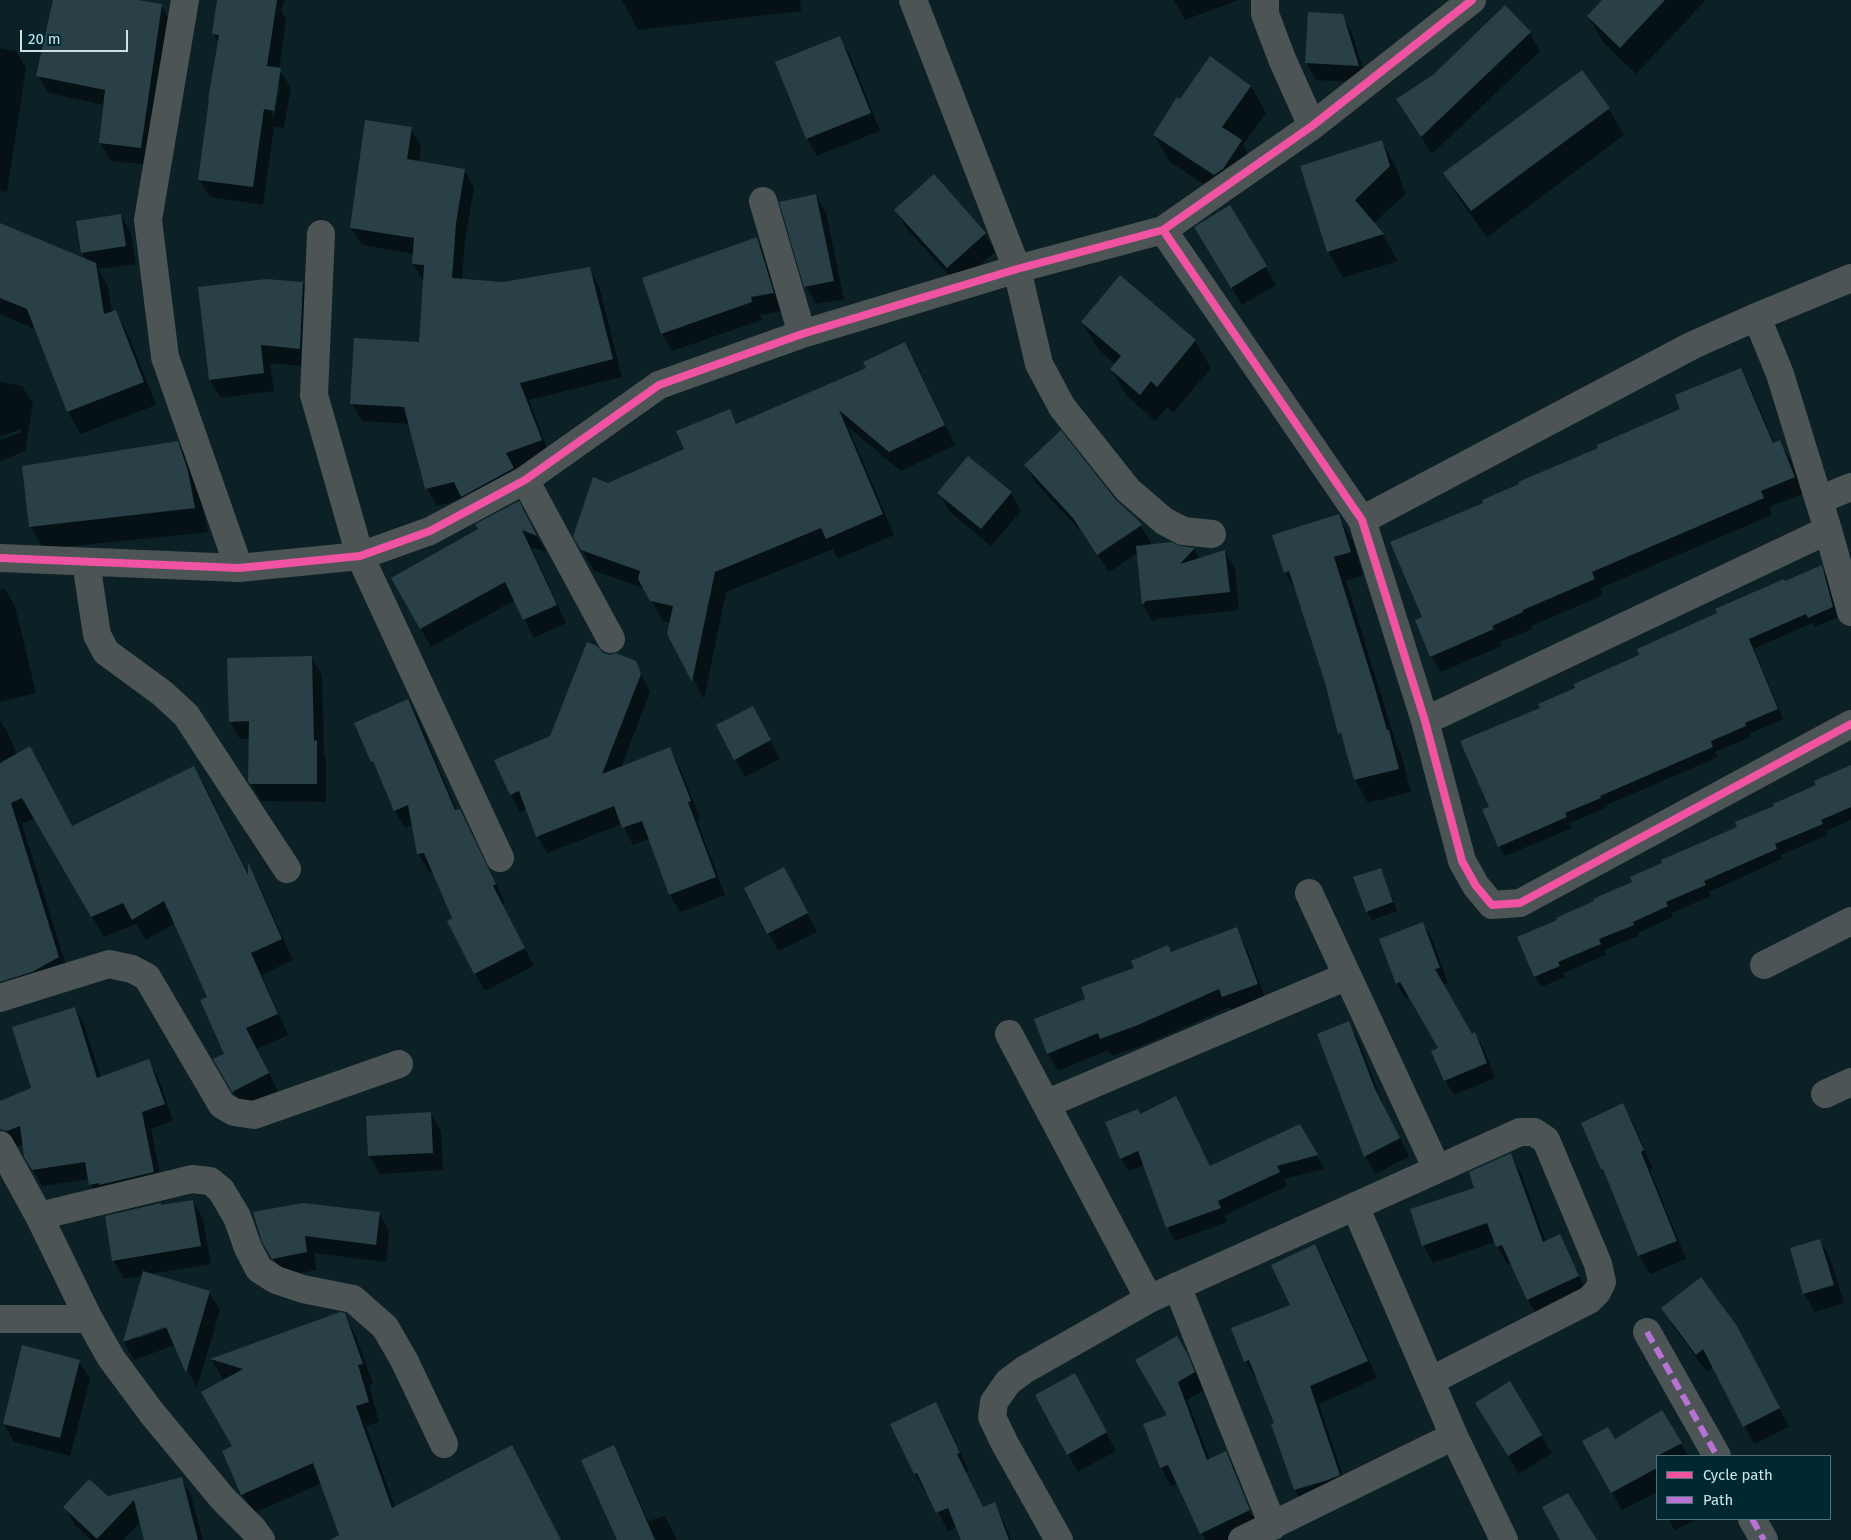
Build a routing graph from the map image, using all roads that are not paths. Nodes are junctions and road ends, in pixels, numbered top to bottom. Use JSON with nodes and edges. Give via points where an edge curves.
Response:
{"nodes":[{"id":1,"x":185,"y":0,"type":"edge"},
{"id":2,"x":913,"y":0,"type":"edge"},
{"id":3,"x":1265,"y":0,"type":"edge"},
{"id":4,"x":1472,"y":0,"type":"edge"},
{"id":5,"x":1312,"y":126,"type":"junction"},
{"id":6,"x":762,"y":201,"type":"dead end"},
{"id":7,"x":1163,"y":230,"type":"junction"},
{"id":8,"x":321,"y":234,"type":"dead end"},
{"id":9,"x":1018,"y":269,"type":"junction"},
{"id":10,"x":1851,"y":278,"type":"edge"},
{"id":11,"x":1754,"y":318,"type":"junction"},
{"id":12,"x":802,"y":334,"type":"junction"},
{"id":13,"x":525,"y":480,"type":"junction"},
{"id":14,"x":1851,"y":487,"type":"edge"},
{"id":15,"x":1820,"y":500,"type":"junction"},
{"id":16,"x":1362,"y":520,"type":"junction"},
{"id":17,"x":1828,"y":530,"type":"junction"},
{"id":18,"x":1212,"y":534,"type":"dead end"},
{"id":19,"x":360,"y":556,"type":"junction"},
{"id":20,"x":0,"y":558,"type":"edge"},
{"id":21,"x":86,"y":562,"type":"junction"},
{"id":22,"x":239,"y":568,"type":"junction"},
{"id":23,"x":1851,"y":612,"type":"edge"},
{"id":24,"x":611,"y":639,"type":"dead end"},
{"id":25,"x":1425,"y":721,"type":"junction"},
{"id":26,"x":1851,"y":724,"type":"edge"},
{"id":27,"x":500,"y":858,"type":"dead end"},
{"id":28,"x":287,"y":869,"type":"dead end"},
{"id":29,"x":1309,"y":893,"type":"dead end"},
{"id":30,"x":1851,"y":921,"type":"edge"},
{"id":31,"x":1764,"y":965,"type":"dead end"},
{"id":32,"x":1347,"y":976,"type":"junction"},
{"id":33,"x":0,"y":998,"type":"edge"},
{"id":34,"x":1009,"y":1034,"type":"dead end"},
{"id":35,"x":399,"y":1064,"type":"dead end"},
{"id":36,"x":1851,"y":1082,"type":"edge"},
{"id":37,"x":1825,"y":1094,"type":"dead end"},
{"id":38,"x":1046,"y":1104,"type":"junction"},
{"id":39,"x":0,"y":1145,"type":"edge"},
{"id":40,"x":1437,"y":1169,"type":"junction"},
{"id":41,"x":1354,"y":1206,"type":"junction"},
{"id":42,"x":39,"y":1216,"type":"junction"},
{"id":43,"x":1177,"y":1286,"type":"junction"},
{"id":44,"x":1149,"y":1299,"type":"junction"},
{"id":45,"x":0,"y":1319,"type":"edge"},
{"id":46,"x":89,"y":1320,"type":"junction"},
{"id":47,"x":1647,"y":1332,"type":"dead end"},
{"id":48,"x":1430,"y":1381,"type":"junction"},
{"id":49,"x":1454,"y":1436,"type":"junction"},
{"id":50,"x":444,"y":1444,"type":"dead end"},
{"id":51,"x":1716,"y":1455,"type":"edge"},
{"id":52,"x":1753,"y":1520,"type":"edge"},
{"id":53,"x":1273,"y":1526,"type":"junction"},
{"id":54,"x":261,"y":1540,"type":"edge"},
{"id":55,"x":1059,"y":1540,"type":"edge"},
{"id":56,"x":1242,"y":1540,"type":"edge"},
{"id":57,"x":1504,"y":1540,"type":"edge"},
{"id":58,"x":1764,"y":1540,"type":"edge"}],
"edges":[{"from":1,"to":22,"type":"street","via":[[148,220],[164,358]]},
{"from":2,"to":9,"type":"street"},
{"from":3,"to":5,"type":"street","via":[[1266,14],[1282,59]]},
{"from":4,"to":5,"type":"street"},
{"from":5,"to":7,"type":"street"},
{"from":6,"to":12,"type":"street"},
{"from":7,"to":9,"type":"street"},
{"from":7,"to":16,"type":"street"},
{"from":8,"to":19,"type":"street","via":[[314,394]]},
{"from":9,"to":12,"type":"street"},
{"from":9,"to":18,"type":"street","via":[[1039,364],[1062,407],[1128,490],[1164,521],[1183,531]]},
{"from":10,"to":11,"type":"street"},
{"from":11,"to":15,"type":"street","via":[[1780,374]]},
{"from":11,"to":16,"type":"street","via":[[1693,345]]},
{"from":12,"to":13,"type":"street","via":[[659,385]]},
{"from":13,"to":19,"type":"street","via":[[430,531]]},
{"from":13,"to":24,"type":"street"},
{"from":14,"to":15,"type":"street"},
{"from":15,"to":17,"type":"street"},
{"from":16,"to":25,"type":"street"},
{"from":17,"to":23,"type":"street"},
{"from":17,"to":25,"type":"street"},
{"from":19,"to":22,"type":"street"},
{"from":19,"to":27,"type":"street"},
{"from":20,"to":21,"type":"street"},
{"from":21,"to":22,"type":"street"},
{"from":21,"to":28,"type":"street","via":[[97,635],[106,652],[186,714]]},
{"from":25,"to":26,"type":"street","via":[[1462,861],[1476,886],[1492,905],[1520,903]]},
{"from":29,"to":32,"type":"street"},
{"from":30,"to":31,"type":"street"},
{"from":32,"to":38,"type":"street"},
{"from":32,"to":40,"type":"street"},
{"from":33,"to":35,"type":"street","via":[[109,964],[132,969],[147,977],[222,1105],[234,1112],[254,1115]]},
{"from":34,"to":38,"type":"street"},
{"from":36,"to":37,"type":"street"},
{"from":38,"to":44,"type":"street"},
{"from":39,"to":42,"type":"street"},
{"from":40,"to":41,"type":"street"},
{"from":40,"to":48,"type":"street","via":[[1520,1132],[1534,1132],[1546,1140],[1598,1264],[1602,1282],[1589,1300]]},
{"from":41,"to":43,"type":"street"},
{"from":41,"to":48,"type":"street"},
{"from":42,"to":46,"type":"street"},
{"from":42,"to":50,"type":"street","via":[[192,1179],[210,1181],[222,1190],[259,1269],[276,1280],[303,1289],[353,1299],[385,1327]]},
{"from":43,"to":44,"type":"street"},
{"from":43,"to":53,"type":"street"},
{"from":44,"to":55,"type":"street","via":[[1024,1370],[1008,1382],[994,1402],[992,1417]]},
{"from":45,"to":46,"type":"street"},
{"from":46,"to":54,"type":"street","via":[[151,1412]]},
{"from":47,"to":51,"type":"street"},
{"from":48,"to":49,"type":"street"},
{"from":49,"to":53,"type":"street"},
{"from":49,"to":57,"type":"street"},
{"from":52,"to":58,"type":"street"},
{"from":53,"to":56,"type":"street"}]}
